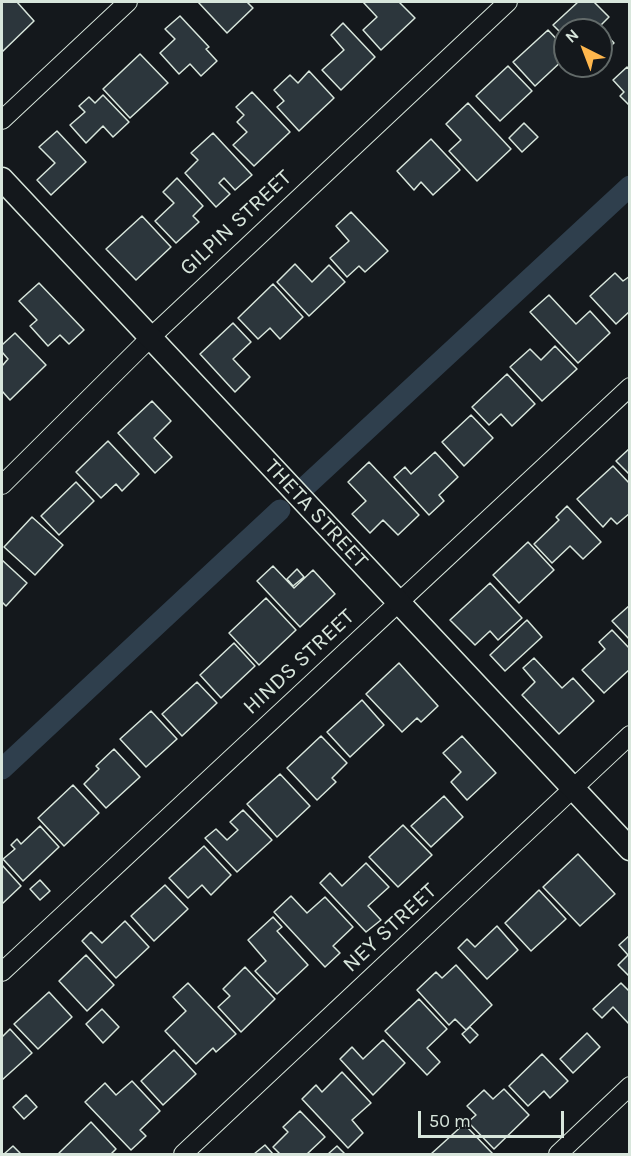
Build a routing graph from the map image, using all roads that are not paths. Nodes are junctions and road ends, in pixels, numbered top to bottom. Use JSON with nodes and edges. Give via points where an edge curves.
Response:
{"nodes":[{"id":1,"x":128,"y":2,"type":"edge"},
{"id":2,"x":508,"y":2,"type":"edge"},
{"id":3,"x":2,"y":120,"type":"edge"},
{"id":4,"x":2,"y":179,"type":"edge"},
{"id":5,"x":151,"y":337,"type":"junction"},
{"id":6,"x":630,"y":387,"type":"edge"},
{"id":7,"x":2,"y":484,"type":"edge"},
{"id":8,"x":399,"y":602,"type":"junction"},
{"id":9,"x":630,"y":735,"type":"edge"},
{"id":10,"x":572,"y":789,"type":"junction"},
{"id":11,"x":630,"y":849,"type":"edge"},
{"id":12,"x":2,"y":972,"type":"edge"},
{"id":13,"x":630,"y":1086,"type":"edge"},
{"id":14,"x":183,"y":1155,"type":"edge"},
{"id":15,"x":558,"y":1155,"type":"edge"}],
"edges":[{"from":1,"to":3,"type":"street"},
{"from":2,"to":5,"type":"street","name":"GILPIN STREET"},
{"from":4,"to":5,"type":"street","name":"THETA STREET"},
{"from":5,"to":7,"type":"street","name":"GILPIN STREET"},
{"from":5,"to":8,"type":"street","name":"THETA STREET"},
{"from":6,"to":8,"type":"street","name":"HINDS STREET"},
{"from":8,"to":10,"type":"street","name":"THETA STREET"},
{"from":8,"to":12,"type":"street","name":"HINDS STREET"},
{"from":9,"to":10,"type":"street","name":"NEY STREET"},
{"from":10,"to":11,"type":"street","name":"THETA STREET"},
{"from":10,"to":14,"type":"street","name":"NEY STREET"},
{"from":13,"to":15,"type":"street"}]}
